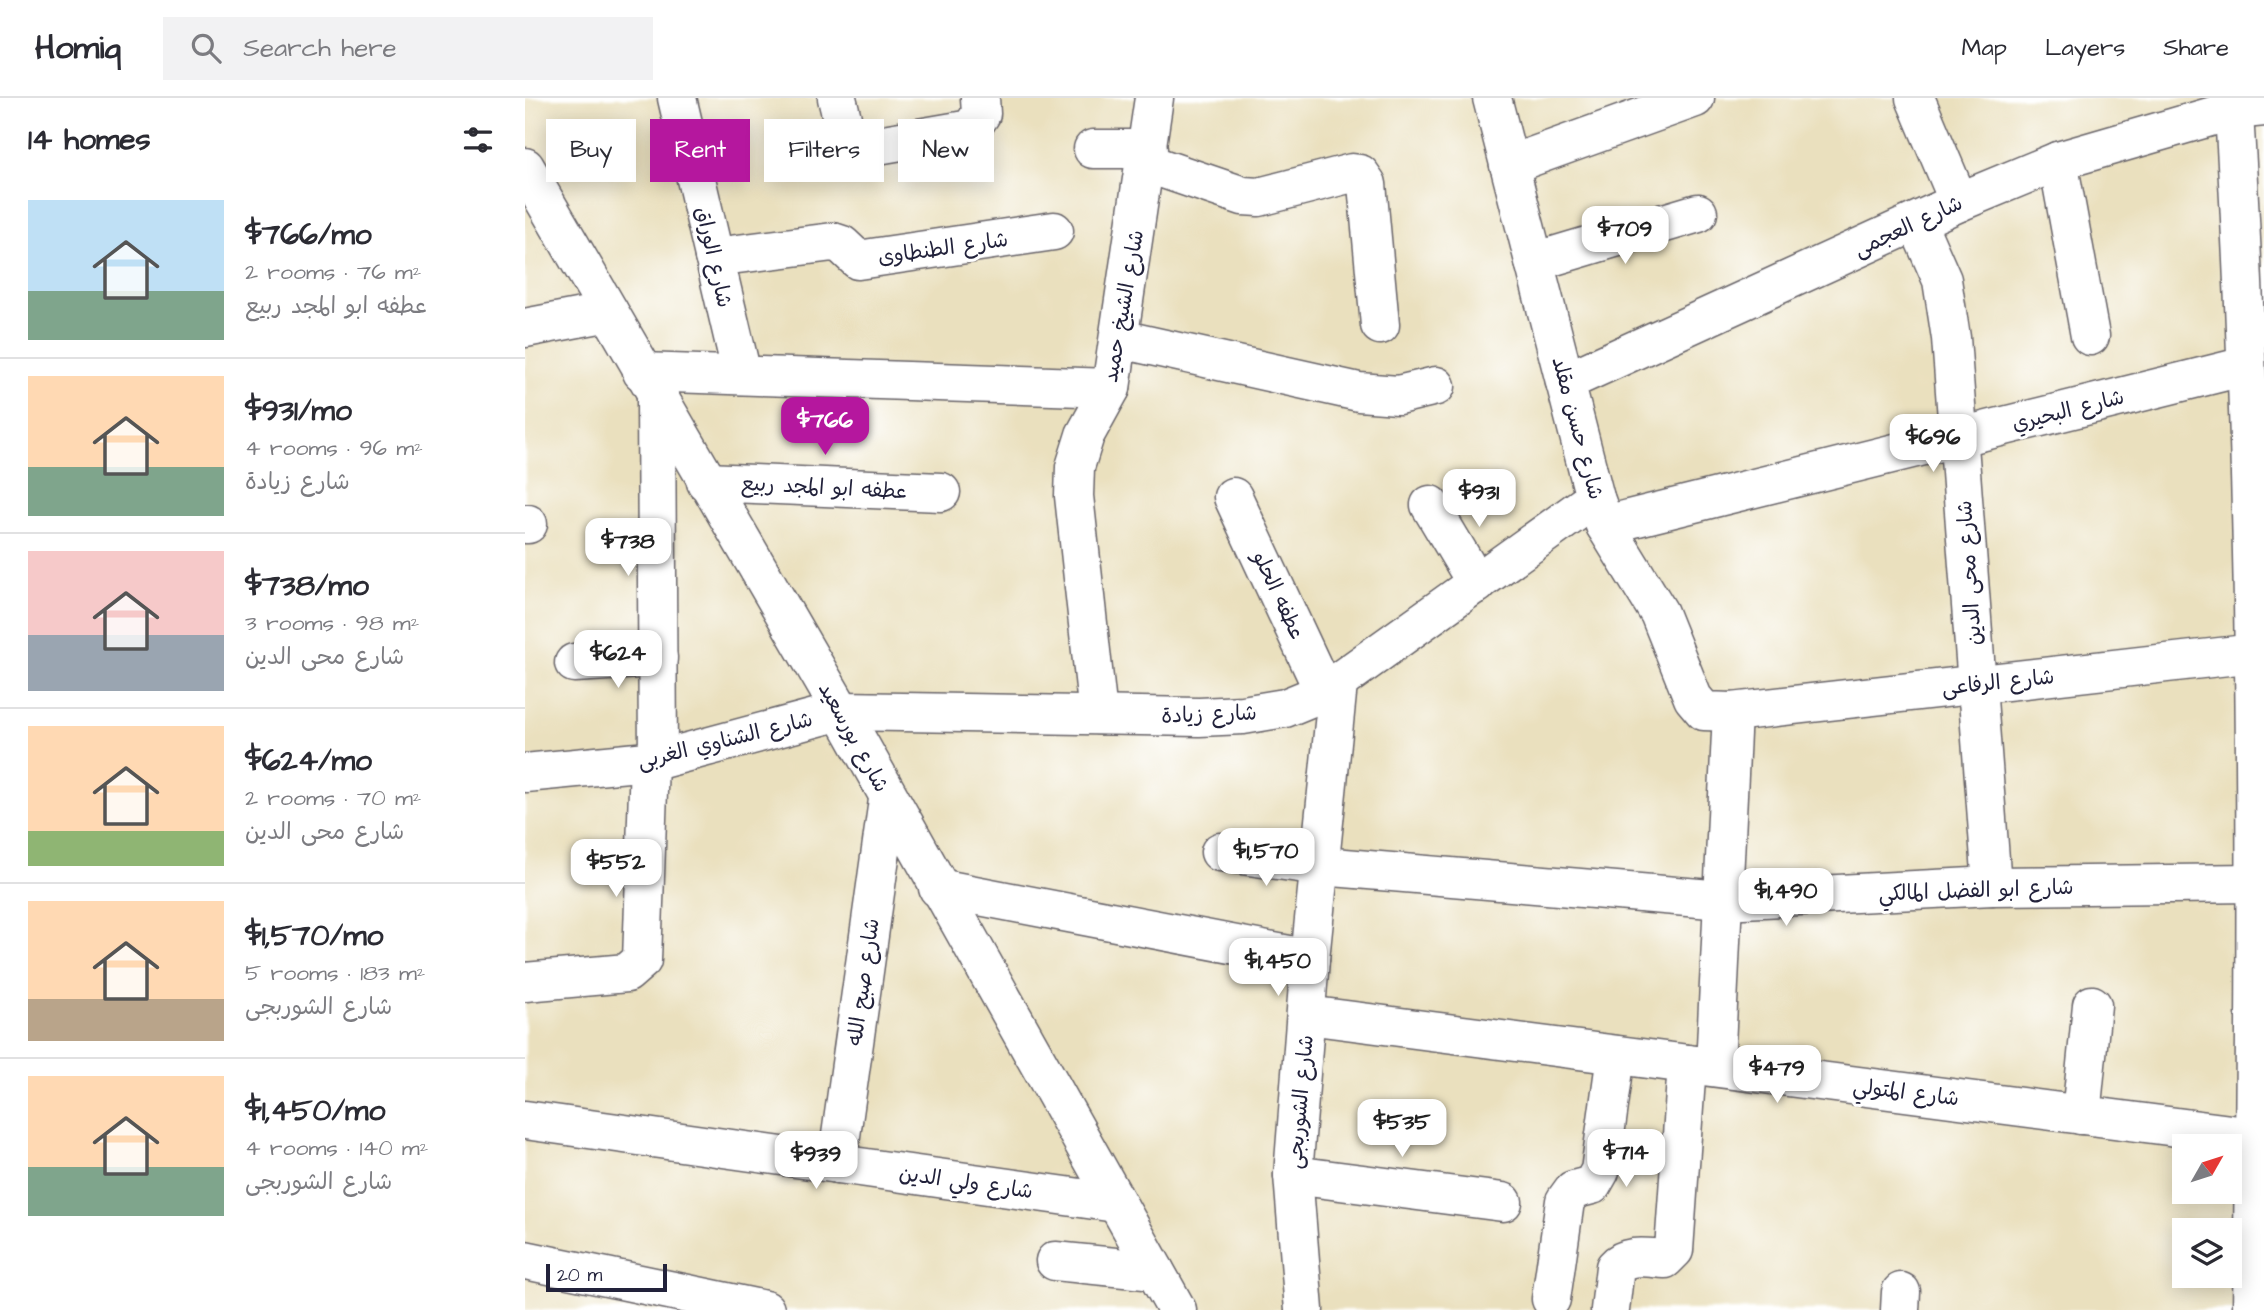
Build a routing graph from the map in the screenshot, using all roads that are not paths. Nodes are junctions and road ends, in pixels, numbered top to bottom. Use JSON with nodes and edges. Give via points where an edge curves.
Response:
{"nodes":[{"id":1,"x":677,"y":98,"type":"edge"},
{"id":2,"x":837,"y":98,"type":"edge"},
{"id":3,"x":1154,"y":98,"type":"edge"},
{"id":4,"x":1492,"y":98,"type":"edge"},
{"id":5,"x":1695,"y":98,"type":"edge"},
{"id":6,"x":1915,"y":98,"type":"edge"},
{"id":7,"x":2244,"y":105,"type":"edge"},
{"id":8,"x":1620,"y":112,"type":"edge"},
{"id":9,"x":973,"y":114,"type":"edge"},
{"id":10,"x":1093,"y":149,"type":"dead end"},
{"id":11,"x":1147,"y":156,"type":"junction"},
{"id":12,"x":2058,"y":161,"type":"junction"},
{"id":13,"x":1509,"y":165,"type":"junction"},
{"id":14,"x":528,"y":176,"type":"edge"},
{"id":15,"x":1959,"y":202,"type":"junction"},
{"id":16,"x":1698,"y":213,"type":"dead end"},
{"id":17,"x":1917,"y":223,"type":"junction"},
{"id":18,"x":1054,"y":231,"type":"dead end"},
{"id":19,"x":714,"y":257,"type":"junction"},
{"id":20,"x":1535,"y":261,"type":"junction"},
{"id":21,"x":609,"y":312,"type":"junction"},
{"id":22,"x":1380,"y":326,"type":"dead end"},
{"id":23,"x":525,"y":328,"type":"edge"},
{"id":24,"x":2089,"y":336,"type":"dead end"},
{"id":25,"x":1120,"y":340,"type":"junction"},
{"id":26,"x":2251,"y":348,"type":"edge"},
{"id":27,"x":742,"y":375,"type":"junction"},
{"id":28,"x":1565,"y":382,"type":"junction"},
{"id":29,"x":649,"y":383,"type":"junction"},
{"id":30,"x":1436,"y":386,"type":"dead end"},
{"id":31,"x":1111,"y":388,"type":"junction"},
{"id":32,"x":1959,"y":437,"type":"junction"},
{"id":33,"x":706,"y":482,"type":"junction"},
{"id":34,"x":941,"y":492,"type":"dead end"},
{"id":35,"x":2258,"y":496,"type":"edge"},
{"id":36,"x":1233,"y":497,"type":"dead end"},
{"id":37,"x":1430,"y":505,"type":"dead end"},
{"id":38,"x":1600,"y":511,"type":"junction"},
{"id":39,"x":1477,"y":584,"type":"junction"},
{"id":40,"x":2259,"y":653,"type":"edge"},
{"id":41,"x":658,"y":658,"type":"junction"},
{"id":42,"x":574,"y":663,"type":"dead end"},
{"id":43,"x":1978,"y":685,"type":"junction"},
{"id":44,"x":1331,"y":688,"type":"junction"},
{"id":45,"x":841,"y":711,"type":"junction"},
{"id":46,"x":1732,"y":712,"type":"junction"},
{"id":47,"x":1098,"y":715,"type":"junction"},
{"id":48,"x":654,"y":761,"type":"junction"},
{"id":49,"x":525,"y":773,"type":"edge"},
{"id":50,"x":888,"y":800,"type":"junction"},
{"id":51,"x":2259,"y":842,"type":"edge"},
{"id":52,"x":1220,"y":852,"type":"dead end"},
{"id":53,"x":1321,"y":866,"type":"junction"},
{"id":54,"x":2254,"y":883,"type":"junction"},
{"id":55,"x":1992,"y":886,"type":"junction"},
{"id":56,"x":938,"y":888,"type":"junction"},
{"id":57,"x":1723,"y":900,"type":"junction"},
{"id":58,"x":1310,"y":959,"type":"junction"},
{"id":59,"x":525,"y":982,"type":"edge"},
{"id":60,"x":2092,"y":1005,"type":"dead end"},
{"id":61,"x":1307,"y":1015,"type":"junction"},
{"id":62,"x":1616,"y":1055,"type":"junction"},
{"id":63,"x":1701,"y":1066,"type":"junction"},
{"id":64,"x":2081,"y":1115,"type":"junction"},
{"id":65,"x":525,"y":1120,"type":"edge"},
{"id":66,"x":2257,"y":1128,"type":"edge"},
{"id":67,"x":837,"y":1164,"type":"junction"},
{"id":68,"x":1293,"y":1175,"type":"junction"},
{"id":69,"x":1503,"y":1202,"type":"dead end"},
{"id":70,"x":1116,"y":1203,"type":"junction"},
{"id":71,"x":525,"y":1260,"type":"edge"},
{"id":72,"x":1055,"y":1261,"type":"dead end"},
{"id":73,"x":1155,"y":1271,"type":"junction"},
{"id":74,"x":1551,"y":1298,"type":"dead end"},
{"id":75,"x":765,"y":1310,"type":"edge"},
{"id":76,"x":1177,"y":1310,"type":"edge"},
{"id":77,"x":1304,"y":1310,"type":"edge"},
{"id":78,"x":1610,"y":1310,"type":"edge"},
{"id":79,"x":2252,"y":1310,"type":"edge"}],
"edges":[{"from":1,"to":19,"type":"street","name":"شارع الوراق"},
{"from":2,"to":9,"type":"street","via":[[846,135],[860,148]]},
{"from":3,"to":11,"type":"street","name":"شارع الشيخ حميد"},
{"from":4,"to":13,"type":"street","name":"شارع حسن مقلد"},
{"from":5,"to":8,"type":"street"},
{"from":6,"to":15,"type":"street"},
{"from":7,"to":12,"type":"street","name":"شارع العجمى"},
{"from":7,"to":26,"type":"street"},
{"from":8,"to":13,"type":"street"},
{"from":10,"to":11,"type":"street"},
{"from":11,"to":22,"type":"street","via":[[1243,196],[1259,197],[1360,174],[1367,184]]},
{"from":11,"to":25,"type":"street","name":"شارع الشيخ حميد"},
{"from":12,"to":15,"type":"street","name":"شارع العجمى"},
{"from":12,"to":24,"type":"street"},
{"from":13,"to":20,"type":"street","name":"شارع حسن مقلد"},
{"from":14,"to":21,"type":"street","name":"شارع بورسعيد"},
{"from":15,"to":17,"type":"street","name":"شارع العجمى"},
{"from":16,"to":20,"type":"street"},
{"from":17,"to":28,"type":"street","name":"شارع العجمى"},
{"from":17,"to":32,"type":"street","name":"شارع محى الدين","via":[[1942,280]]},
{"from":18,"to":19,"type":"street","name":"شارع الطنطاوى","via":[[858,260],[833,242]]},
{"from":19,"to":27,"type":"street","name":"شارع الوراق"},
{"from":20,"to":28,"type":"street","name":"شارع حسن مقلد"},
{"from":21,"to":23,"type":"street"},
{"from":21,"to":29,"type":"street","name":"شارع بورسعيد"},
{"from":25,"to":30,"type":"street","via":[[1359,392],[1398,395]]},
{"from":25,"to":31,"type":"street","name":"شارع الشيخ حميد"},
{"from":26,"to":32,"type":"street","name":"شارع البحيري"},
{"from":26,"to":35,"type":"street"},
{"from":27,"to":29,"type":"street"},
{"from":27,"to":31,"type":"street"},
{"from":28,"to":38,"type":"street","name":"شارع حسن مقلد"},
{"from":29,"to":33,"type":"street","name":"شارع بورسعيد"},
{"from":29,"to":41,"type":"street"},
{"from":31,"to":47,"type":"street","name":"شارع الشيخ حميد","via":[[1085,435],[1075,467],[1074,496]]},
{"from":32,"to":38,"type":"street","name":"شارع البحيري"},
{"from":32,"to":43,"type":"street","name":"شارع محى الدين"},
{"from":33,"to":34,"type":"street","name":"عطفه ابو المجد ربيع"},
{"from":33,"to":45,"type":"street","name":"شارع بورسعيد"},
{"from":35,"to":40,"type":"street"},
{"from":36,"to":44,"type":"street","name":"عطفه الحلو"},
{"from":37,"to":39,"type":"street"},
{"from":38,"to":39,"type":"street","name":"شارع زيادة"},
{"from":38,"to":46,"type":"street","name":"شارع حسن مقلد","via":[[1659,613],[1693,698],[1704,711]]},
{"from":39,"to":44,"type":"street","name":"شارع زيادة"},
{"from":40,"to":43,"type":"street","name":"شارع الرفاعى"},
{"from":40,"to":51,"type":"street"},
{"from":41,"to":42,"type":"street"},
{"from":41,"to":48,"type":"street"},
{"from":43,"to":46,"type":"street","name":"شارع الرفاعى"},
{"from":43,"to":55,"type":"street","name":"شارع محى الدين"},
{"from":44,"to":47,"type":"street","name":"شارع زيادة","via":[[1285,708],[1243,715]]},
{"from":44,"to":53,"type":"street","name":"شارع الشوربجى"},
{"from":45,"to":47,"type":"street","name":"شارع زيادة"},
{"from":45,"to":48,"type":"street","name":"شارع الشناوي الغربى"},
{"from":45,"to":50,"type":"street","name":"شارع بورسعيد"},
{"from":46,"to":57,"type":"street"},
{"from":48,"to":49,"type":"street","name":"شارع الشناوي الغربى"},
{"from":48,"to":59,"type":"street","via":[[642,960],[627,973]]},
{"from":50,"to":56,"type":"street","name":"شارع بورسعيد"},
{"from":50,"to":67,"type":"street","name":"شارع صبح الله"},
{"from":51,"to":54,"type":"street"},
{"from":52,"to":53,"type":"street","name":"شارع ابو الفضل المالكي"},
{"from":53,"to":57,"type":"street","name":"شارع ابو الفضل المالكي"},
{"from":53,"to":58,"type":"street","name":"شارع الشوربجى"},
{"from":54,"to":55,"type":"street","name":"شارع ابو الفضل المالكي"},
{"from":54,"to":66,"type":"street"},
{"from":55,"to":57,"type":"street","name":"شارع ابو الفضل المالكي"},
{"from":56,"to":58,"type":"street"},
{"from":56,"to":70,"type":"street","name":"شارع بورسعيد"},
{"from":57,"to":63,"type":"street"},
{"from":58,"to":61,"type":"street","name":"شارع الشوربجى"},
{"from":60,"to":64,"type":"street"},
{"from":61,"to":62,"type":"street","name":"شارع المتولي"},
{"from":61,"to":68,"type":"street","name":"شارع الشوربجى"},
{"from":62,"to":63,"type":"street","name":"شارع المتولي"},
{"from":62,"to":74,"type":"street","via":[[1600,1171],[1592,1185],[1573,1190],[1565,1201]]},
{"from":63,"to":64,"type":"street","name":"شارع المتولي"},
{"from":63,"to":78,"type":"street","via":[[1674,1250],[1665,1259],[1628,1257],[1619,1262]]},
{"from":64,"to":66,"type":"street","name":"شارع المتولي"},
{"from":65,"to":67,"type":"street","name":"شارع ولي الدين"},
{"from":66,"to":79,"type":"street"},
{"from":67,"to":70,"type":"street","name":"شارع ولي الدين"},
{"from":68,"to":69,"type":"street"},
{"from":68,"to":77,"type":"street","name":"شارع الشوربجى"},
{"from":70,"to":73,"type":"street","name":"شارع بورسعيد"},
{"from":71,"to":75,"type":"street"},
{"from":72,"to":73,"type":"street"},
{"from":73,"to":76,"type":"street","name":"شارع بورسعيد"}]}
